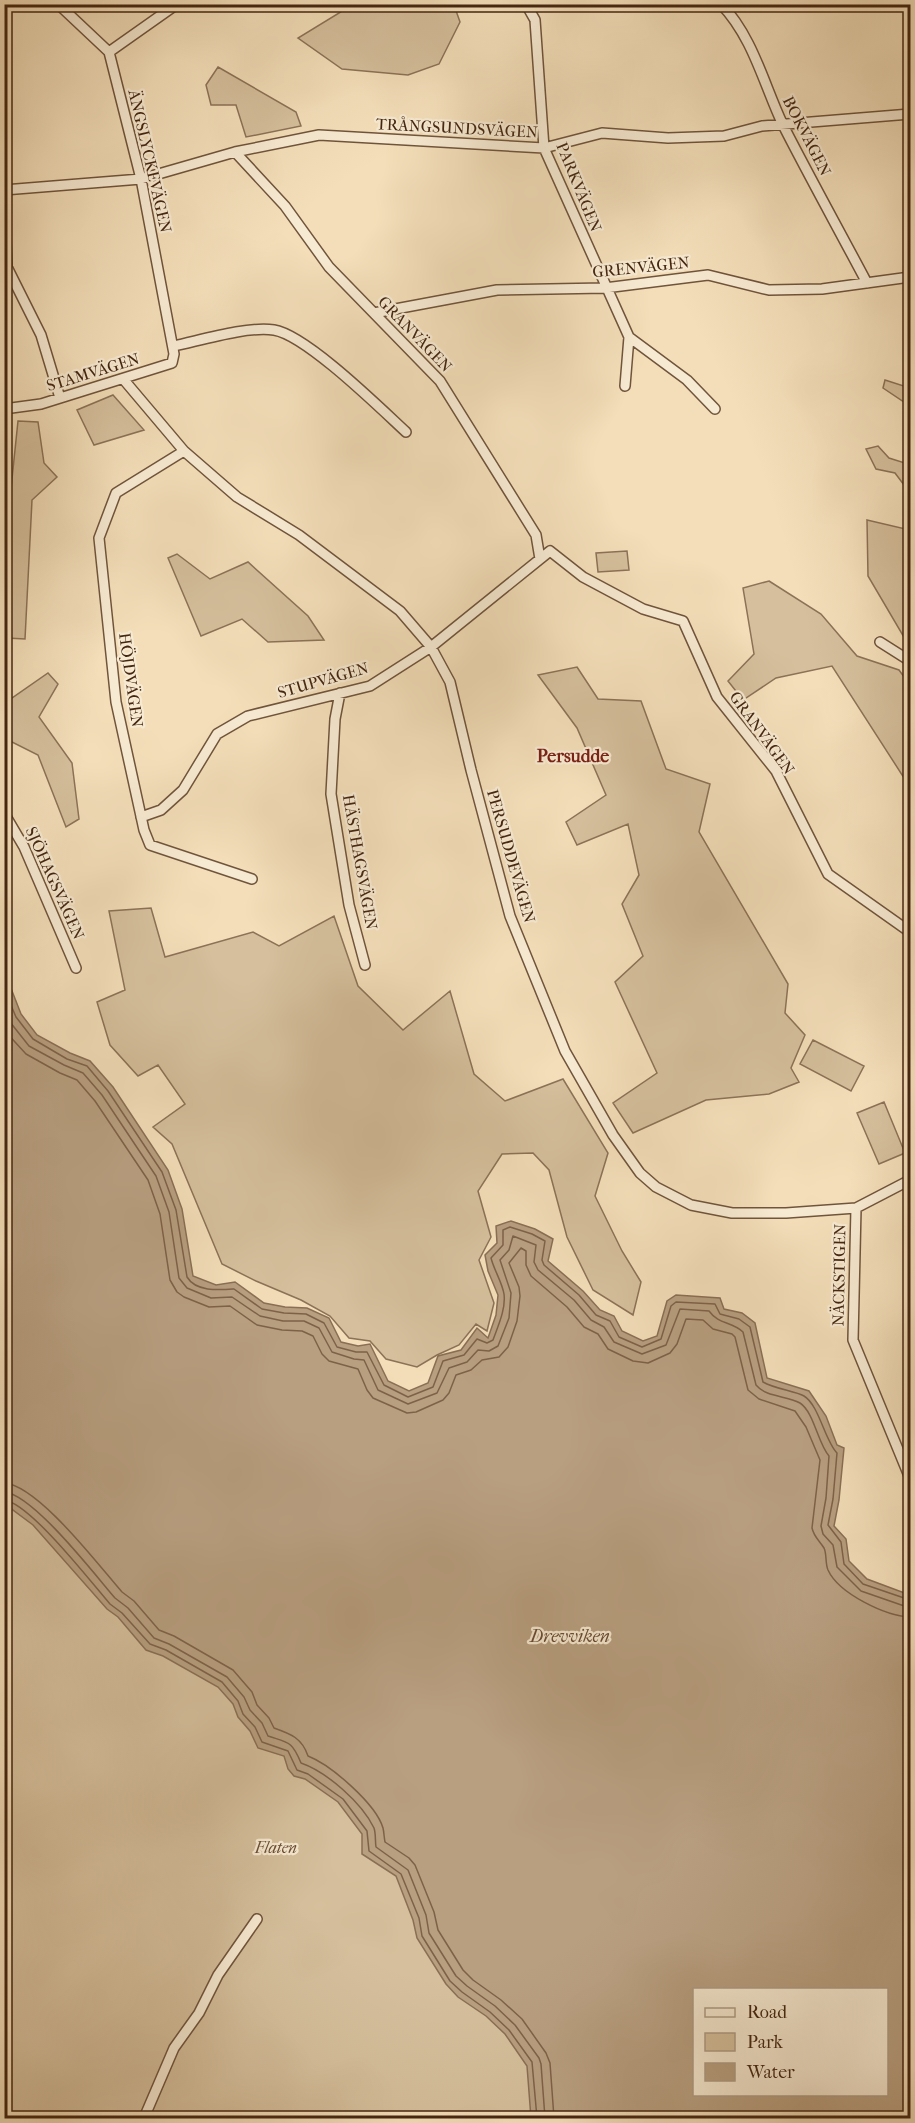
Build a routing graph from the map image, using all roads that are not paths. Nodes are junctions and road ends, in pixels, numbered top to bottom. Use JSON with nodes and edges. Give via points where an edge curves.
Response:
{"nodes":[{"id":1,"x":58,"y":4,"type":"edge"},
{"id":2,"x":177,"y":4,"type":"edge"},
{"id":3,"x":526,"y":4,"type":"edge"},
{"id":4,"x":721,"y":4,"type":"edge"},
{"id":5,"x":109,"y":52,"type":"junction"},
{"id":6,"x":910,"y":114,"type":"edge"},
{"id":7,"x":783,"y":124,"type":"junction"},
{"id":8,"x":544,"y":148,"type":"junction"},
{"id":9,"x":235,"y":152,"type":"junction"},
{"id":10,"x":141,"y":179,"type":"junction"},
{"id":11,"x":4,"y":191,"type":"edge"},
{"id":12,"x":910,"y":277,"type":"edge"},
{"id":13,"x":867,"y":283,"type":"junction"},
{"id":14,"x":605,"y":288,"type":"junction"},
{"id":15,"x":374,"y":313,"type":"junction"},
{"id":16,"x":629,"y":338,"type":"junction"},
{"id":17,"x":174,"y":346,"type":"junction"},
{"id":18,"x":124,"y":380,"type":"junction"},
{"id":19,"x":625,"y":386,"type":"dead end"},
{"id":20,"x":60,"y":398,"type":"junction"},
{"id":21,"x":4,"y":409,"type":"edge"},
{"id":22,"x":715,"y":409,"type":"dead end"},
{"id":23,"x":406,"y":432,"type":"dead end"},
{"id":24,"x":184,"y":451,"type":"junction"},
{"id":25,"x":550,"y":551,"type":"joint"},
{"id":26,"x":540,"y":559,"type":"junction"},
{"id":27,"x":880,"y":642,"type":"dead end"},
{"id":28,"x":431,"y":647,"type":"junction"},
{"id":29,"x":910,"y":660,"type":"edge"},
{"id":30,"x":340,"y":693,"type":"junction"},
{"id":31,"x":4,"y":813,"type":"edge"},
{"id":32,"x":141,"y":817,"type":"junction"},
{"id":33,"x":252,"y":879,"type":"dead end"},
{"id":34,"x":910,"y":932,"type":"edge"},
{"id":35,"x":365,"y":964,"type":"dead end"},
{"id":36,"x":76,"y":968,"type":"dead end"},
{"id":37,"x":910,"y":1180,"type":"edge"},
{"id":38,"x":856,"y":1208,"type":"junction"},
{"id":39,"x":909,"y":1476,"type":"edge"},
{"id":40,"x":257,"y":1919,"type":"dead end"},
{"id":41,"x":144,"y":2118,"type":"edge"}],
"edges":[{"from":1,"to":5,"type":"street"},
{"from":2,"to":5,"type":"street"},
{"from":3,"to":8,"type":"street","name":"PARKVÄGEN","via":[[535,20]]},
{"from":4,"to":7,"type":"street","name":"BOKVÄGEN","via":[[743,34]]},
{"from":5,"to":10,"type":"street","name":"ÄNGSLYCKEVÄGEN"},
{"from":6,"to":7,"type":"street","name":"TRÅNGSUNDSVÄGEN"},
{"from":7,"to":8,"type":"street","name":"TRÅNGSUNDSVÄGEN","via":[[724,136],[669,138],[602,133]]},
{"from":7,"to":13,"type":"street","name":"BOKVÄGEN"},
{"from":8,"to":9,"type":"street","name":"TRÅNGSUNDSVÄGEN","via":[[319,135]]},
{"from":8,"to":14,"type":"street","name":"PARKVÄGEN"},
{"from":9,"to":10,"type":"street","name":"TRÅNGSUNDSVÄGEN"},
{"from":9,"to":15,"type":"street","name":"GRANVÄGEN","via":[[285,206],[329,267]]},
{"from":10,"to":11,"type":"street","name":"TRÅNGSUNDSVÄGEN"},
{"from":10,"to":17,"type":"street","name":"ÄNGSLYCKEVÄGEN"},
{"from":11,"to":20,"type":"street","via":[[7,267],[41,335]]},
{"from":12,"to":13,"type":"street","name":"GRENVÄGEN"},
{"from":13,"to":14,"type":"street","name":"GRENVÄGEN","via":[[769,290],[708,275]]},
{"from":14,"to":15,"type":"street","name":"GRENVÄGEN","via":[[497,290]]},
{"from":14,"to":16,"type":"street","name":"PARKVÄGEN"},
{"from":15,"to":26,"type":"street","name":"GRANVÄGEN","via":[[440,381],[536,535]]},
{"from":16,"to":19,"type":"street"},
{"from":16,"to":22,"type":"street","name":"PARKVÄGEN","via":[[687,380]]},
{"from":17,"to":18,"type":"street","name":"STAMVÄGEN","via":[[171,363]]},
{"from":17,"to":23,"type":"street","via":[[249,331],[275,330],[295,338],[349,380]]},
{"from":18,"to":20,"type":"street","name":"STAMVÄGEN"},
{"from":18,"to":24,"type":"street","name":"PERSUDDEVÄGEN"},
{"from":20,"to":21,"type":"street","name":"STAMVÄGEN"},
{"from":24,"to":28,"type":"street","name":"PERSUDDEVÄGEN","via":[[237,497],[299,535],[400,611]]},
{"from":24,"to":32,"type":"street","name":"HÖJDVÄGEN","via":[[116,493],[99,538],[116,702]]},
{"from":25,"to":26,"type":"street","name":"STUPVÄGEN"},
{"from":25,"to":34,"type":"street","name":"GRANVÄGEN","via":[[582,577],[644,609],[682,621],[717,698],[776,771],[828,874]]},
{"from":26,"to":28,"type":"street","name":"STUPVÄGEN"},
{"from":27,"to":29,"type":"street"},
{"from":28,"to":30,"type":"street","name":"STUPVÄGEN","via":[[370,686]]},
{"from":28,"to":38,"type":"street","name":"PERSUDDEVÄGEN","via":[[450,682],[510,916],[565,1051],[640,1173],[656,1187],[691,1206],[732,1213]]},
{"from":30,"to":32,"type":"street","name":"STUPVÄGEN","via":[[248,716],[217,734],[183,790],[161,810]]},
{"from":30,"to":35,"type":"street","name":"HÄSTHAGSVÄGEN","via":[[331,794],[349,905]]},
{"from":31,"to":36,"type":"street","name":"SJÖHAGSVÄGEN","via":[[24,847]]},
{"from":32,"to":33,"type":"street","name":"HÖJDVÄGEN","via":[[150,845]]},
{"from":37,"to":38,"type":"street","name":"PERSUDDEVÄGEN"},
{"from":38,"to":39,"type":"street","name":"NÄCKSTIGEN","via":[[853,1340]]},
{"from":40,"to":41,"type":"street","via":[[174,2048]]}]}
